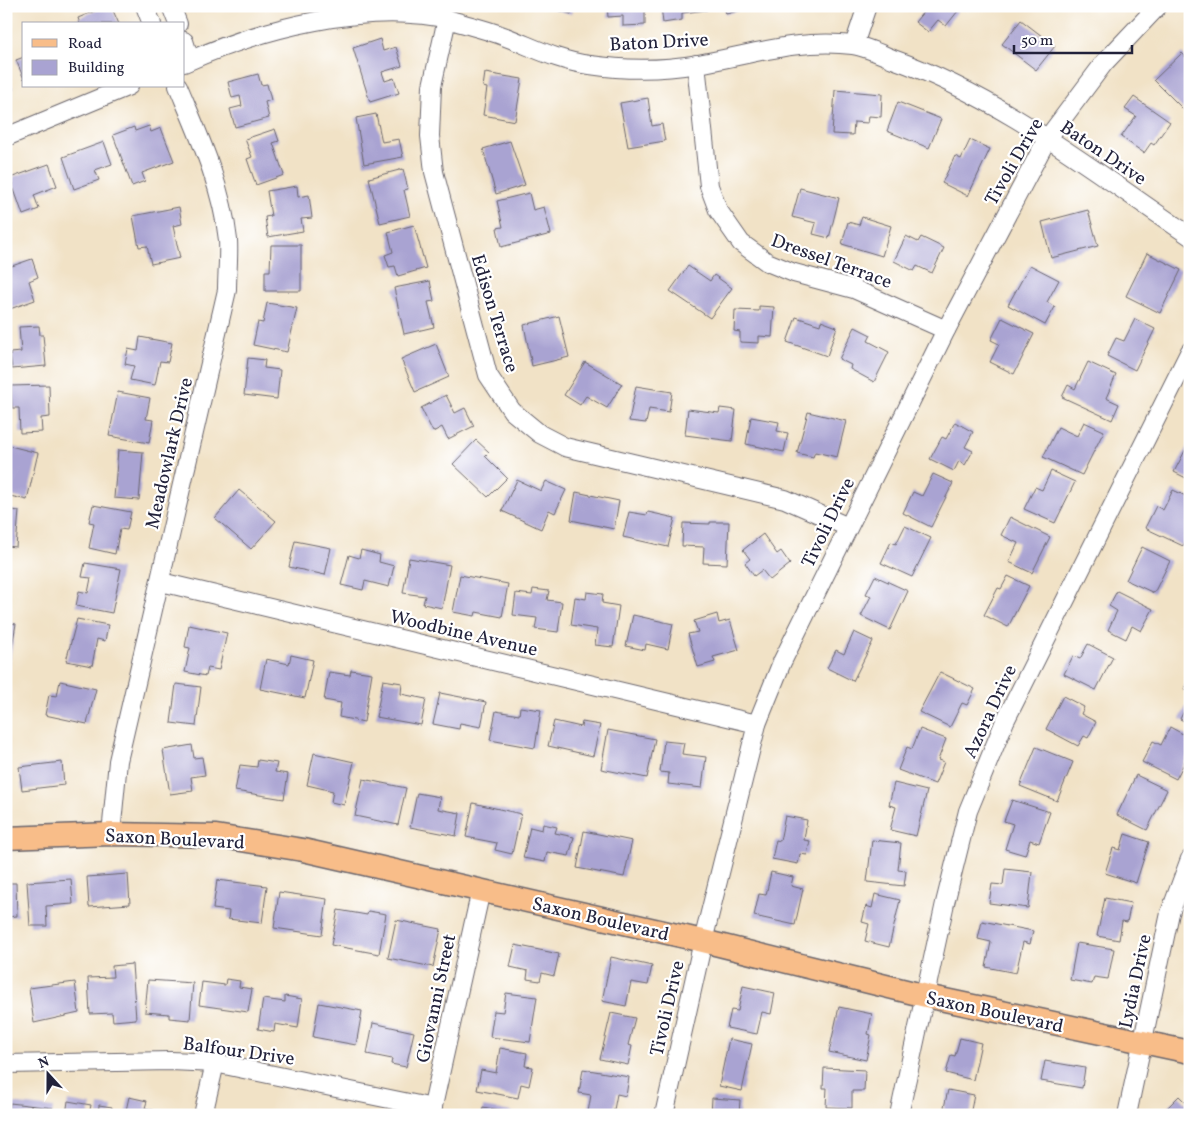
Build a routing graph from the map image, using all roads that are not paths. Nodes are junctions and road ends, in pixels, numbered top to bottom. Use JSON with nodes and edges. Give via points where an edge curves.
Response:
{"nodes":[{"id":1,"x":145,"y":6,"type":"edge"},
{"id":2,"x":171,"y":6,"type":"edge"},
{"id":3,"x":867,"y":6,"type":"edge"},
{"id":4,"x":1158,"y":6,"type":"edge"},
{"id":5,"x":447,"y":19,"type":"junction"},
{"id":6,"x":151,"y":22,"type":"edge"},
{"id":7,"x":177,"y":22,"type":"edge"},
{"id":8,"x":854,"y":45,"type":"junction"},
{"id":9,"x":185,"y":48,"type":"edge"},
{"id":10,"x":187,"y":62,"type":"edge"},
{"id":11,"x":696,"y":64,"type":"junction"},
{"id":12,"x":124,"y":88,"type":"edge"},
{"id":13,"x":179,"y":88,"type":"edge"},
{"id":14,"x":6,"y":137,"type":"edge"},
{"id":15,"x":1047,"y":139,"type":"junction"},
{"id":16,"x":1190,"y":236,"type":"edge"},
{"id":17,"x":946,"y":330,"type":"junction"},
{"id":18,"x":1190,"y":351,"type":"edge"},
{"id":19,"x":848,"y":527,"type":"junction"},
{"id":20,"x":161,"y":582,"type":"junction"},
{"id":21,"x":757,"y":724,"type":"junction"},
{"id":22,"x":111,"y":834,"type":"junction"},
{"id":23,"x":6,"y":838,"type":"edge"},
{"id":24,"x":1190,"y":859,"type":"edge"},
{"id":25,"x":481,"y":890,"type":"junction"},
{"id":26,"x":703,"y":941,"type":"junction"},
{"id":27,"x":926,"y":996,"type":"junction"},
{"id":28,"x":1143,"y":1042,"type":"junction"},
{"id":29,"x":1190,"y":1052,"type":"edge"},
{"id":30,"x":215,"y":1063,"type":"junction"},
{"id":31,"x":6,"y":1064,"type":"edge"},
{"id":32,"x":432,"y":1111,"type":"edge"},
{"id":33,"x":203,"y":1115,"type":"edge"},
{"id":34,"x":664,"y":1115,"type":"edge"},
{"id":35,"x":899,"y":1115,"type":"edge"},
{"id":36,"x":1127,"y":1115,"type":"edge"}],
"edges":[{"from":1,"to":6,"type":"street"},
{"from":2,"to":7,"type":"street"},
{"from":3,"to":8,"type":"street"},
{"from":4,"to":15,"type":"street","name":"Tivoli Drive","via":[[1104,63]]},
{"from":5,"to":10,"type":"street","name":"Baton Drive","via":[[364,14],[310,20],[251,36]]},
{"from":5,"to":11,"type":"street","name":"Baton Drive","via":[[498,34],[550,57],[589,65],[639,68]]},
{"from":5,"to":19,"type":"street","name":"Edison Terrace","via":[[432,86],[430,136],[434,172],[488,375],[512,411],[540,434],[565,447],[784,500]]},
{"from":8,"to":11,"type":"street","name":"Baton Drive","via":[[786,45]]},
{"from":8,"to":15,"type":"street","name":"Baton Drive","via":[[956,85]]},
{"from":9,"to":10,"type":"street"},
{"from":11,"to":17,"type":"street","name":"Dressel Terrace","via":[[709,186],[718,210],[741,243],[767,262],[794,273],[854,289]]},
{"from":12,"to":14,"type":"street"},
{"from":13,"to":20,"type":"street","name":"Meadowlark Drive","via":[[219,194],[228,241],[226,290]]},
{"from":15,"to":16,"type":"street","name":"Baton Drive"},
{"from":15,"to":17,"type":"street","name":"Tivoli Drive"},
{"from":17,"to":19,"type":"street","name":"Tivoli Drive"},
{"from":18,"to":27,"type":"street","name":"Azora Drive","via":[[1005,721],[968,811]]},
{"from":19,"to":21,"type":"street","name":"Tivoli Drive","via":[[782,662]]},
{"from":20,"to":21,"type":"street","name":"Woodbine Avenue"},
{"from":20,"to":22,"type":"street","name":"Meadowlark Drive","via":[[118,761]]},
{"from":21,"to":26,"type":"street","name":"Tivoli Drive"},
{"from":22,"to":23,"type":"main road","name":"Saxon Boulevard"},
{"from":22,"to":25,"type":"main road","name":"Saxon Boulevard","via":[[216,836],[303,850]]},
{"from":24,"to":28,"type":"street","name":"Lydia Drive","via":[[1170,913]]},
{"from":25,"to":26,"type":"main road","name":"Saxon Boulevard"},
{"from":25,"to":32,"type":"street","name":"Giovanni Street"},
{"from":26,"to":27,"type":"main road","name":"Saxon Boulevard"},
{"from":26,"to":34,"type":"street","name":"Tivoli Drive"},
{"from":27,"to":28,"type":"main road","name":"Saxon Boulevard"},
{"from":27,"to":35,"type":"street","name":"Azora Drive"},
{"from":28,"to":29,"type":"main road","name":"Saxon Boulevard"},
{"from":28,"to":36,"type":"street","name":"Lydia Drive"},
{"from":30,"to":31,"type":"street","name":"Balfour Drive"},
{"from":30,"to":32,"type":"street","name":"Balfour Drive"},
{"from":30,"to":33,"type":"street"}]}
